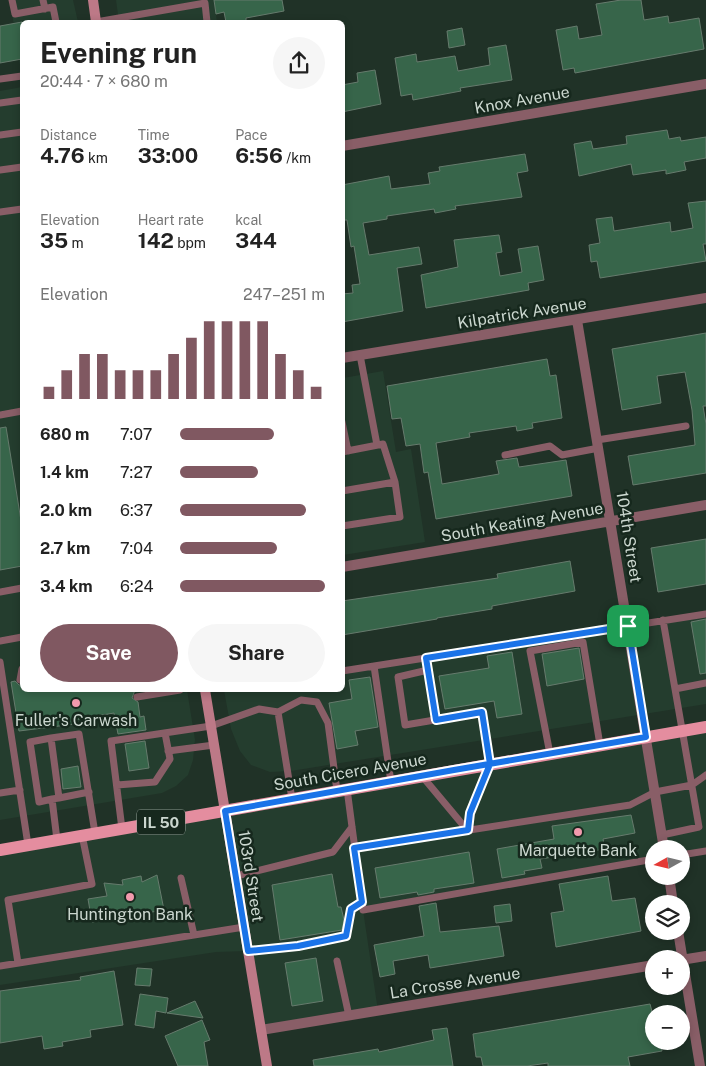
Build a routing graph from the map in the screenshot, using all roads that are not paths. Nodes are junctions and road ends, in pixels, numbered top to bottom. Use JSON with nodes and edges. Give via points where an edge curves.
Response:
{"nodes":[{"id":1,"x":12,"y":0,"type":"edge"},
{"id":2,"x":43,"y":0,"type":"edge"},
{"id":3,"x":93,"y":0,"type":"edge"},
{"id":4,"x":45,"y":9,"type":"junction"},
{"id":5,"x":56,"y":20,"type":"edge"},
{"id":6,"x":96,"y":20,"type":"edge"},
{"id":7,"x":107,"y":20,"type":"edge"},
{"id":8,"x":208,"y":20,"type":"edge"},
{"id":9,"x":20,"y":76,"type":"edge"},
{"id":10,"x":0,"y":79,"type":"edge"},
{"id":11,"x":706,"y":84,"type":"edge"},
{"id":12,"x":20,"y":100,"type":"edge"},
{"id":13,"x":0,"y":103,"type":"edge"},
{"id":14,"x":20,"y":132,"type":"edge"},
{"id":15,"x":0,"y":135,"type":"edge"},
{"id":16,"x":345,"y":145,"type":"edge"},
{"id":17,"x":20,"y":167,"type":"edge"},
{"id":18,"x":0,"y":170,"type":"edge"},
{"id":19,"x":20,"y":209,"type":"edge"},
{"id":20,"x":0,"y":212,"type":"edge"},
{"id":21,"x":706,"y":298,"type":"edge"},
{"id":22,"x":577,"y":320,"type":"junction"},
{"id":23,"x":360,"y":355,"type":"junction"},
{"id":24,"x":345,"y":358,"type":"edge"},
{"id":25,"x":20,"y":411,"type":"edge"},
{"id":26,"x":0,"y":415,"type":"edge"},
{"id":27,"x":686,"y":426,"type":"dead end"},
{"id":28,"x":598,"y":444,"type":"junction"},
{"id":29,"x":377,"y":445,"type":"junction"},
{"id":30,"x":345,"y":451,"type":"edge"},
{"id":31,"x":505,"y":455,"type":"dead end"},
{"id":32,"x":395,"y":482,"type":"junction"},
{"id":33,"x":345,"y":490,"type":"edge"},
{"id":34,"x":706,"y":506,"type":"edge"},
{"id":35,"x":611,"y":522,"type":"junction"},
{"id":36,"x":345,"y":526,"type":"edge"},
{"id":37,"x":345,"y":566,"type":"edge"},
{"id":38,"x":20,"y":588,"type":"edge"},
{"id":39,"x":0,"y":592,"type":"edge"},
{"id":40,"x":706,"y":614,"type":"edge"},
{"id":41,"x":663,"y":620,"type":"junction"},
{"id":42,"x":628,"y":626,"type":"junction"},
{"id":43,"x":20,"y":637,"type":"edge"},
{"id":44,"x":0,"y":641,"type":"edge"},
{"id":45,"x":426,"y":658,"type":"junction"},
{"id":46,"x":0,"y":662,"type":"edge"},
{"id":47,"x":374,"y":666,"type":"junction"},
{"id":48,"x":428,"y":670,"type":"junction"},
{"id":49,"x":345,"y":671,"type":"edge"},
{"id":50,"x":706,"y":684,"type":"edge"},
{"id":51,"x":675,"y":689,"type":"junction"},
{"id":52,"x":155,"y":692,"type":"edge"},
{"id":53,"x":207,"y":692,"type":"edge"},
{"id":54,"x":137,"y":697,"type":"dead end"},
{"id":55,"x":4,"y":710,"type":"edge"},
{"id":56,"x":278,"y":712,"type":"junction"},
{"id":57,"x":436,"y":720,"type":"junction"},
{"id":58,"x":211,"y":726,"type":"junction"},
{"id":59,"x":706,"y":727,"type":"edge"},
{"id":60,"x":682,"y":731,"type":"junction"},
{"id":61,"x":165,"y":733,"type":"junction"},
{"id":62,"x":646,"y":737,"type":"junction"},
{"id":63,"x":51,"y":738,"type":"junction"},
{"id":64,"x":214,"y":745,"type":"junction"},
{"id":65,"x":600,"y":745,"type":"junction"},
{"id":66,"x":168,"y":751,"type":"junction"},
{"id":67,"x":550,"y":754,"type":"junction"},
{"id":68,"x":490,"y":764,"type":"junction"},
{"id":69,"x":706,"y":775,"type":"edge"},
{"id":70,"x":422,"y":776,"type":"junction"},
{"id":71,"x":391,"y":782,"type":"junction"},
{"id":72,"x":117,"y":785,"type":"junction"},
{"id":73,"x":692,"y":785,"type":"junction"},
{"id":74,"x":20,"y":790,"type":"junction"},
{"id":75,"x":342,"y":790,"type":"junction"},
{"id":76,"x":89,"y":792,"type":"junction"},
{"id":77,"x":655,"y":792,"type":"junction"},
{"id":78,"x":0,"y":793,"type":"edge"},
{"id":79,"x":56,"y":799,"type":"junction"},
{"id":80,"x":292,"y":799,"type":"junction"},
{"id":81,"x":225,"y":811,"type":"junction"},
{"id":82,"x":352,"y":827,"type":"junction"},
{"id":83,"x":122,"y":828,"type":"junction"},
{"id":84,"x":468,"y":830,"type":"junction"},
{"id":85,"x":95,"y":833,"type":"junction"},
{"id":86,"x":82,"y":835,"type":"junction"},
{"id":87,"x":662,"y":835,"type":"junction"},
{"id":88,"x":58,"y":840,"type":"junction"},
{"id":89,"x":663,"y":840,"type":"edge"},
{"id":90,"x":28,"y":845,"type":"junction"},
{"id":91,"x":354,"y":848,"type":"junction"},
{"id":92,"x":0,"y":850,"type":"edge"},
{"id":93,"x":706,"y":851,"type":"edge"},
{"id":94,"x":690,"y":854,"type":"edge"},
{"id":95,"x":645,"y":862,"type":"edge"},
{"id":96,"x":236,"y":876,"type":"junction"},
{"id":97,"x":181,"y":878,"type":"dead end"},
{"id":98,"x":362,"y":902,"type":"junction"},
{"id":99,"x":244,"y":927,"type":"junction"},
{"id":100,"x":194,"y":935,"type":"junction"},
{"id":101,"x":248,"y":951,"type":"junction"},
{"id":102,"x":706,"y":956,"type":"edge"},
{"id":103,"x":690,"y":959,"type":"edge"},
{"id":104,"x":337,"y":961,"type":"dead end"},
{"id":105,"x":18,"y":963,"type":"junction"},
{"id":106,"x":0,"y":966,"type":"edge"},
{"id":107,"x":645,"y":966,"type":"edge"},
{"id":108,"x":688,"y":995,"type":"edge"},
{"id":109,"x":348,"y":1016,"type":"junction"},
{"id":110,"x":261,"y":1030,"type":"junction"},
{"id":111,"x":266,"y":1066,"type":"edge"},
{"id":112,"x":700,"y":1066,"type":"edge"}],
"edges":[{"from":1,"to":4,"type":"lane","via":[[15,14]]},
{"from":2,"to":4,"type":"lane"},
{"from":3,"to":6,"type":"main road"},
{"from":4,"to":5,"type":"lane","via":[[53,7]]},
{"from":7,"to":8,"type":"lane","via":[[205,3]]},
{"from":9,"to":10,"type":"lane"},
{"from":11,"to":16,"type":"street","name":"Knox Avenue"},
{"from":12,"to":13,"type":"lane"},
{"from":14,"to":15,"type":"lane"},
{"from":17,"to":18,"type":"lane"},
{"from":19,"to":20,"type":"lane"},
{"from":21,"to":22,"type":"street","name":"Kilpatrick Avenue"},
{"from":22,"to":23,"type":"street","name":"Kilpatrick Avenue"},
{"from":22,"to":28,"type":"street","name":"104th Street"},
{"from":23,"to":24,"type":"street","name":"Kilpatrick Avenue"},
{"from":23,"to":29,"type":"lane"},
{"from":25,"to":26,"type":"lane"},
{"from":27,"to":28,"type":"lane"},
{"from":28,"to":31,"type":"lane","via":[[562,455],[550,446]]},
{"from":28,"to":35,"type":"street","name":"104th Street"},
{"from":29,"to":30,"type":"lane"},
{"from":29,"to":32,"type":"lane","via":[[383,444]]},
{"from":32,"to":33,"type":"lane"},
{"from":32,"to":36,"type":"lane","via":[[400,517]]},
{"from":34,"to":35,"type":"street","name":"South Keating Avenue"},
{"from":35,"to":37,"type":"street","name":"South Keating Avenue"},
{"from":35,"to":42,"type":"street","name":"104th Street"},
{"from":38,"to":39,"type":"lane"},
{"from":40,"to":41,"type":"lane"},
{"from":41,"to":42,"type":"lane"},
{"from":41,"to":51,"type":"lane"},
{"from":42,"to":45,"type":"lane"},
{"from":42,"to":62,"type":"street","name":"104th Street"},
{"from":43,"to":44,"type":"lane"},
{"from":45,"to":47,"type":"lane"},
{"from":45,"to":48,"type":"lane"},
{"from":46,"to":55,"type":"lane"},
{"from":47,"to":49,"type":"lane"},
{"from":47,"to":71,"type":"lane"},
{"from":48,"to":57,"type":"lane"},
{"from":48,"to":57,"type":"lane","via":[[398,677],[402,706],[406,725]]},
{"from":50,"to":51,"type":"lane"},
{"from":51,"to":60,"type":"lane"},
{"from":52,"to":54,"type":"lane"},
{"from":53,"to":58,"type":"main road","name":"103rd Street"},
{"from":55,"to":74,"type":"lane"},
{"from":56,"to":58,"type":"lane","via":[[259,709]]},
{"from":56,"to":75,"type":"lane","via":[[301,700],[317,702],[328,723]]},
{"from":56,"to":80,"type":"lane"},
{"from":57,"to":68,"type":"lane","via":[[482,712]]},
{"from":58,"to":61,"type":"lane"},
{"from":58,"to":64,"type":"main road","name":"103rd Street"},
{"from":59,"to":60,"type":"main road","name":"South Cicero Avenue","number":"IL 50"},
{"from":60,"to":62,"type":"main road","name":"South Cicero Avenue","number":"IL 50"},
{"from":60,"to":73,"type":"lane"},
{"from":61,"to":66,"type":"lane"},
{"from":61,"to":72,"type":"lane","via":[[111,742]]},
{"from":62,"to":65,"type":"main road","name":"South Cicero Avenue","number":"IL 50"},
{"from":62,"to":77,"type":"street","name":"104th Street"},
{"from":63,"to":76,"type":"lane","via":[[79,734]]},
{"from":63,"to":79,"type":"lane"},
{"from":63,"to":79,"type":"lane","via":[[30,742],[39,802]]},
{"from":64,"to":66,"type":"lane"},
{"from":64,"to":81,"type":"main road","name":"103rd Street"},
{"from":65,"to":67,"type":"main road","name":"South Cicero Avenue","number":"IL 50"},
{"from":65,"to":67,"type":"lane","via":[[583,642],[574,643],[530,651]]},
{"from":66,"to":72,"type":"lane","via":[[170,759],[155,782]]},
{"from":67,"to":68,"type":"main road","name":"South Cicero Avenue","number":"IL 50"},
{"from":68,"to":70,"type":"main road","name":"South Cicero Avenue","number":"IL 50"},
{"from":68,"to":84,"type":"lane","via":[[470,813]]},
{"from":69,"to":73,"type":"lane"},
{"from":70,"to":71,"type":"main road","name":"South Cicero Avenue","number":"IL 50"},
{"from":70,"to":84,"type":"lane"},
{"from":71,"to":75,"type":"main road","name":"South Cicero Avenue","number":"IL 50"},
{"from":72,"to":83,"type":"lane"},
{"from":73,"to":77,"type":"lane"},
{"from":73,"to":87,"type":"lane","via":[[699,827]]},
{"from":74,"to":78,"type":"lane"},
{"from":74,"to":90,"type":"lane"},
{"from":75,"to":80,"type":"main road","name":"South Cicero Avenue","number":"IL 50"},
{"from":75,"to":82,"type":"lane"},
{"from":76,"to":79,"type":"lane"},
{"from":76,"to":85,"type":"lane"},
{"from":77,"to":84,"type":"lane","via":[[630,805]]},
{"from":77,"to":87,"type":"street","name":"104th Street"},
{"from":79,"to":88,"type":"lane"},
{"from":80,"to":81,"type":"main road","name":"South Cicero Avenue","number":"IL 50"},
{"from":81,"to":83,"type":"main road","name":"South Cicero Avenue","number":"IL 50"},
{"from":81,"to":96,"type":"main road","name":"103rd Street"},
{"from":82,"to":91,"type":"lane"},
{"from":82,"to":96,"type":"lane","via":[[333,852]]},
{"from":83,"to":85,"type":"main road","name":"South Cicero Avenue","number":"IL 50"},
{"from":84,"to":91,"type":"lane"},
{"from":85,"to":86,"type":"main road","name":"South Cicero Avenue","number":"IL 50"},
{"from":86,"to":88,"type":"main road","name":"South Cicero Avenue","number":"IL 50"},
{"from":86,"to":105,"type":"lane","via":[[92,884],[8,900]]},
{"from":87,"to":89,"type":"street","name":"104th Street"},
{"from":88,"to":90,"type":"main road","name":"South Cicero Avenue","number":"IL 50"},
{"from":90,"to":92,"type":"main road","name":"South Cicero Avenue","number":"IL 50"},
{"from":91,"to":98,"type":"lane"},
{"from":93,"to":94,"type":"lane"},
{"from":95,"to":98,"type":"lane","via":[[363,910]]},
{"from":96,"to":99,"type":"main road","name":"103rd Street"},
{"from":97,"to":100,"type":"lane"},
{"from":98,"to":101,"type":"lane","via":[[351,909],[346,936],[298,946]]},
{"from":99,"to":100,"type":"lane"},
{"from":99,"to":101,"type":"main road","name":"103rd Street"},
{"from":100,"to":105,"type":"lane"},
{"from":101,"to":110,"type":"main road","name":"103rd Street"},
{"from":102,"to":103,"type":"street"},
{"from":104,"to":109,"type":"lane"},
{"from":105,"to":106,"type":"lane"},
{"from":107,"to":109,"type":"street","name":"La Crosse Avenue"},
{"from":108,"to":112,"type":"street"},
{"from":109,"to":110,"type":"street","name":"La Crosse Avenue"},
{"from":110,"to":111,"type":"main road","name":"103rd Street"}]}
